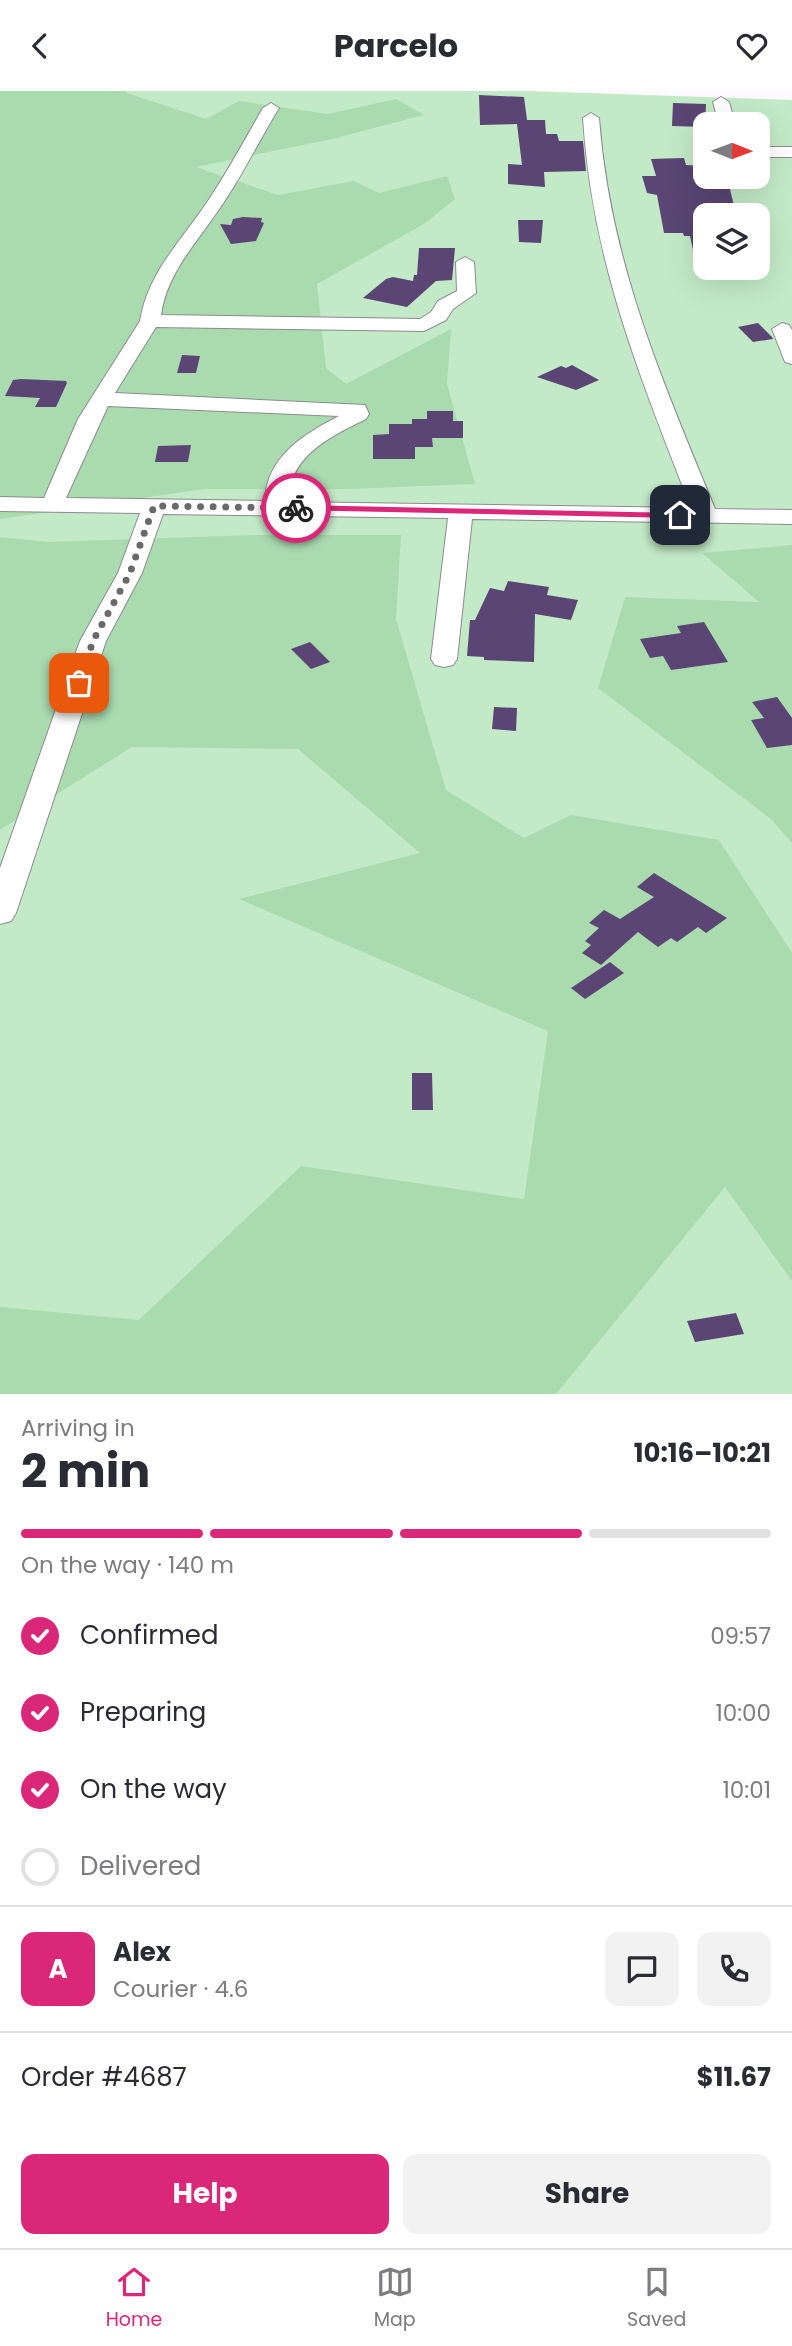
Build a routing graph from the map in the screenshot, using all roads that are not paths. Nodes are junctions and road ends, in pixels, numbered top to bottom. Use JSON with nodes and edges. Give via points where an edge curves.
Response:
{"nodes":[{"id":1,"x":721,"y":102,"type":"dead end"},
{"id":2,"x":271,"y":108,"type":"dead end"},
{"id":3,"x":724,"y":112,"type":"edge"},
{"id":4,"x":591,"y":118,"type":"dead end"},
{"id":5,"x":770,"y":152,"type":"edge"},
{"id":6,"x":792,"y":152,"type":"edge"},
{"id":7,"x":465,"y":263,"type":"dead end"},
{"id":8,"x":150,"y":321,"type":"junction"},
{"id":9,"x":782,"y":329,"type":"dead end"},
{"id":10,"x":792,"y":358,"type":"edge"},
{"id":11,"x":101,"y":399,"type":"junction"},
{"id":12,"x":0,"y":504,"type":"edge"},
{"id":13,"x":52,"y":505,"type":"junction"},
{"id":14,"x":154,"y":506,"type":"junction"},
{"id":15,"x":277,"y":508,"type":"junction"},
{"id":16,"x":461,"y":511,"type":"junction"},
{"id":17,"x":705,"y":516,"type":"junction"},
{"id":18,"x":792,"y":517,"type":"edge"},
{"id":19,"x":444,"y":659,"type":"dead end"},
{"id":20,"x":0,"y":913,"type":"edge"}],
"edges":[{"from":1,"to":3,"type":"street"},
{"from":2,"to":8,"type":"street","via":[[214,204],[165,271]]},
{"from":4,"to":17,"type":"street","via":[[592,161],[620,278],[641,349]]},
{"from":5,"to":6,"type":"street"},
{"from":7,"to":8,"type":"street","via":[[467,293],[445,305],[439,316],[424,325]]},
{"from":8,"to":11,"type":"street"},
{"from":9,"to":10,"type":"street"},
{"from":11,"to":13,"type":"street"},
{"from":11,"to":15,"type":"street","via":[[357,410],[358,414],[290,456],[275,496]]},
{"from":12,"to":13,"type":"street"},
{"from":13,"to":14,"type":"street"},
{"from":14,"to":15,"type":"street"},
{"from":14,"to":20,"type":"street","via":[[130,573],[93,641]]},
{"from":15,"to":16,"type":"street"},
{"from":16,"to":17,"type":"street"},
{"from":16,"to":19,"type":"street"},
{"from":17,"to":18,"type":"street"}]}
